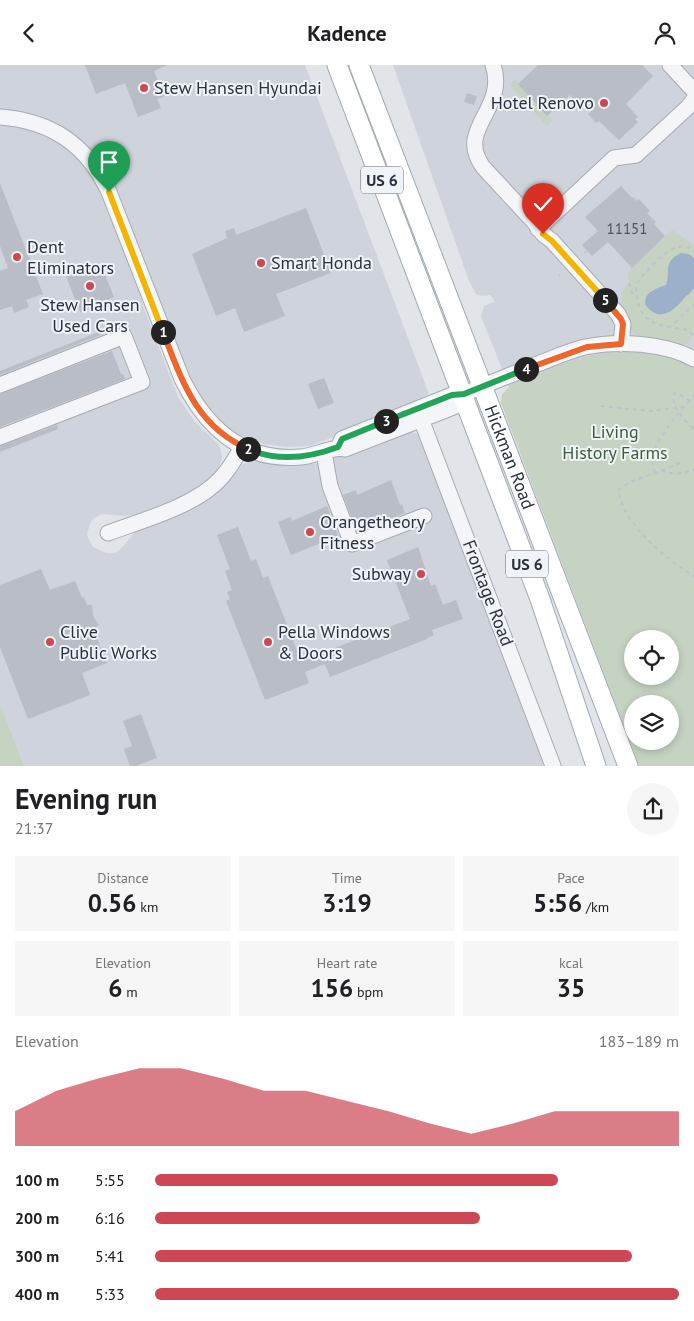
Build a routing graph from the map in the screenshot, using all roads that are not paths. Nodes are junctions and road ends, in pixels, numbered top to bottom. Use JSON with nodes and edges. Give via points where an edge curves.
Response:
{"nodes":[{"id":1,"x":337,"y":65,"type":"edge"},
{"id":2,"x":359,"y":65,"type":"edge"},
{"id":3,"x":493,"y":65,"type":"edge"},
{"id":4,"x":670,"y":65,"type":"edge"},
{"id":5,"x":694,"y":91,"type":"edge"},
{"id":6,"x":694,"y":99,"type":"edge"},
{"id":7,"x":0,"y":117,"type":"edge"},
{"id":8,"x":538,"y":229,"type":"junction"},
{"id":9,"x":621,"y":344,"type":"junction"},
{"id":10,"x":692,"y":349,"type":"edge"},
{"id":11,"x":0,"y":385,"type":"edge"},
{"id":12,"x":481,"y":386,"type":"junction"},
{"id":13,"x":464,"y":394,"type":"junction"},
{"id":14,"x":421,"y":419,"type":"junction"},
{"id":15,"x":0,"y":437,"type":"edge"},
{"id":16,"x":242,"y":446,"type":"junction"},
{"id":17,"x":338,"y":447,"type":"junction"},
{"id":18,"x":324,"y":453,"type":"junction"},
{"id":19,"x":424,"y":516,"type":"dead end"},
{"id":20,"x":108,"y":533,"type":"dead end"},
{"id":21,"x":553,"y":766,"type":"edge"},
{"id":22,"x":596,"y":766,"type":"edge"},
{"id":23,"x":628,"y":766,"type":"edge"}],
"edges":[{"from":1,"to":13,"type":"main road","name":"Hickman Road","number":"US 6"},
{"from":2,"to":12,"type":"main road","name":"Hickman Road","number":"US 6"},
{"from":3,"to":8,"type":"street","via":[[496,91],[476,133],[476,155]]},
{"from":4,"to":5,"type":"street"},
{"from":6,"to":8,"type":"street","via":[[636,155],[614,157]]},
{"from":7,"to":16,"type":"street","via":[[27,121],[53,131],[81,150],[94,165],[109,192],[191,398],[209,423]]},
{"from":8,"to":9,"type":"street","via":[[618,314],[623,324]]},
{"from":9,"to":10,"type":"street"},
{"from":9,"to":12,"type":"street","via":[[575,350]]},
{"from":11,"to":15,"type":"street","via":[[124,336],[142,382]]},
{"from":12,"to":13,"type":"street"},
{"from":12,"to":23,"type":"main road","name":"Hickman Road","number":"US 6"},
{"from":13,"to":14,"type":"street","via":[[456,406]]},
{"from":13,"to":17,"type":"street","via":[[452,395],[342,439]]},
{"from":13,"to":22,"type":"main road","name":"Hickman Road","number":"US 6","via":[[540,599]]},
{"from":14,"to":17,"type":"street","via":[[346,449]]},
{"from":14,"to":21,"type":"street","name":"Frontage Road"},
{"from":16,"to":18,"type":"street","via":[[270,455],[294,457]]},
{"from":16,"to":20,"type":"street","via":[[220,480],[203,493],[181,505]]},
{"from":17,"to":18,"type":"street"},
{"from":18,"to":19,"type":"street","via":[[330,486],[352,545]]}]}
